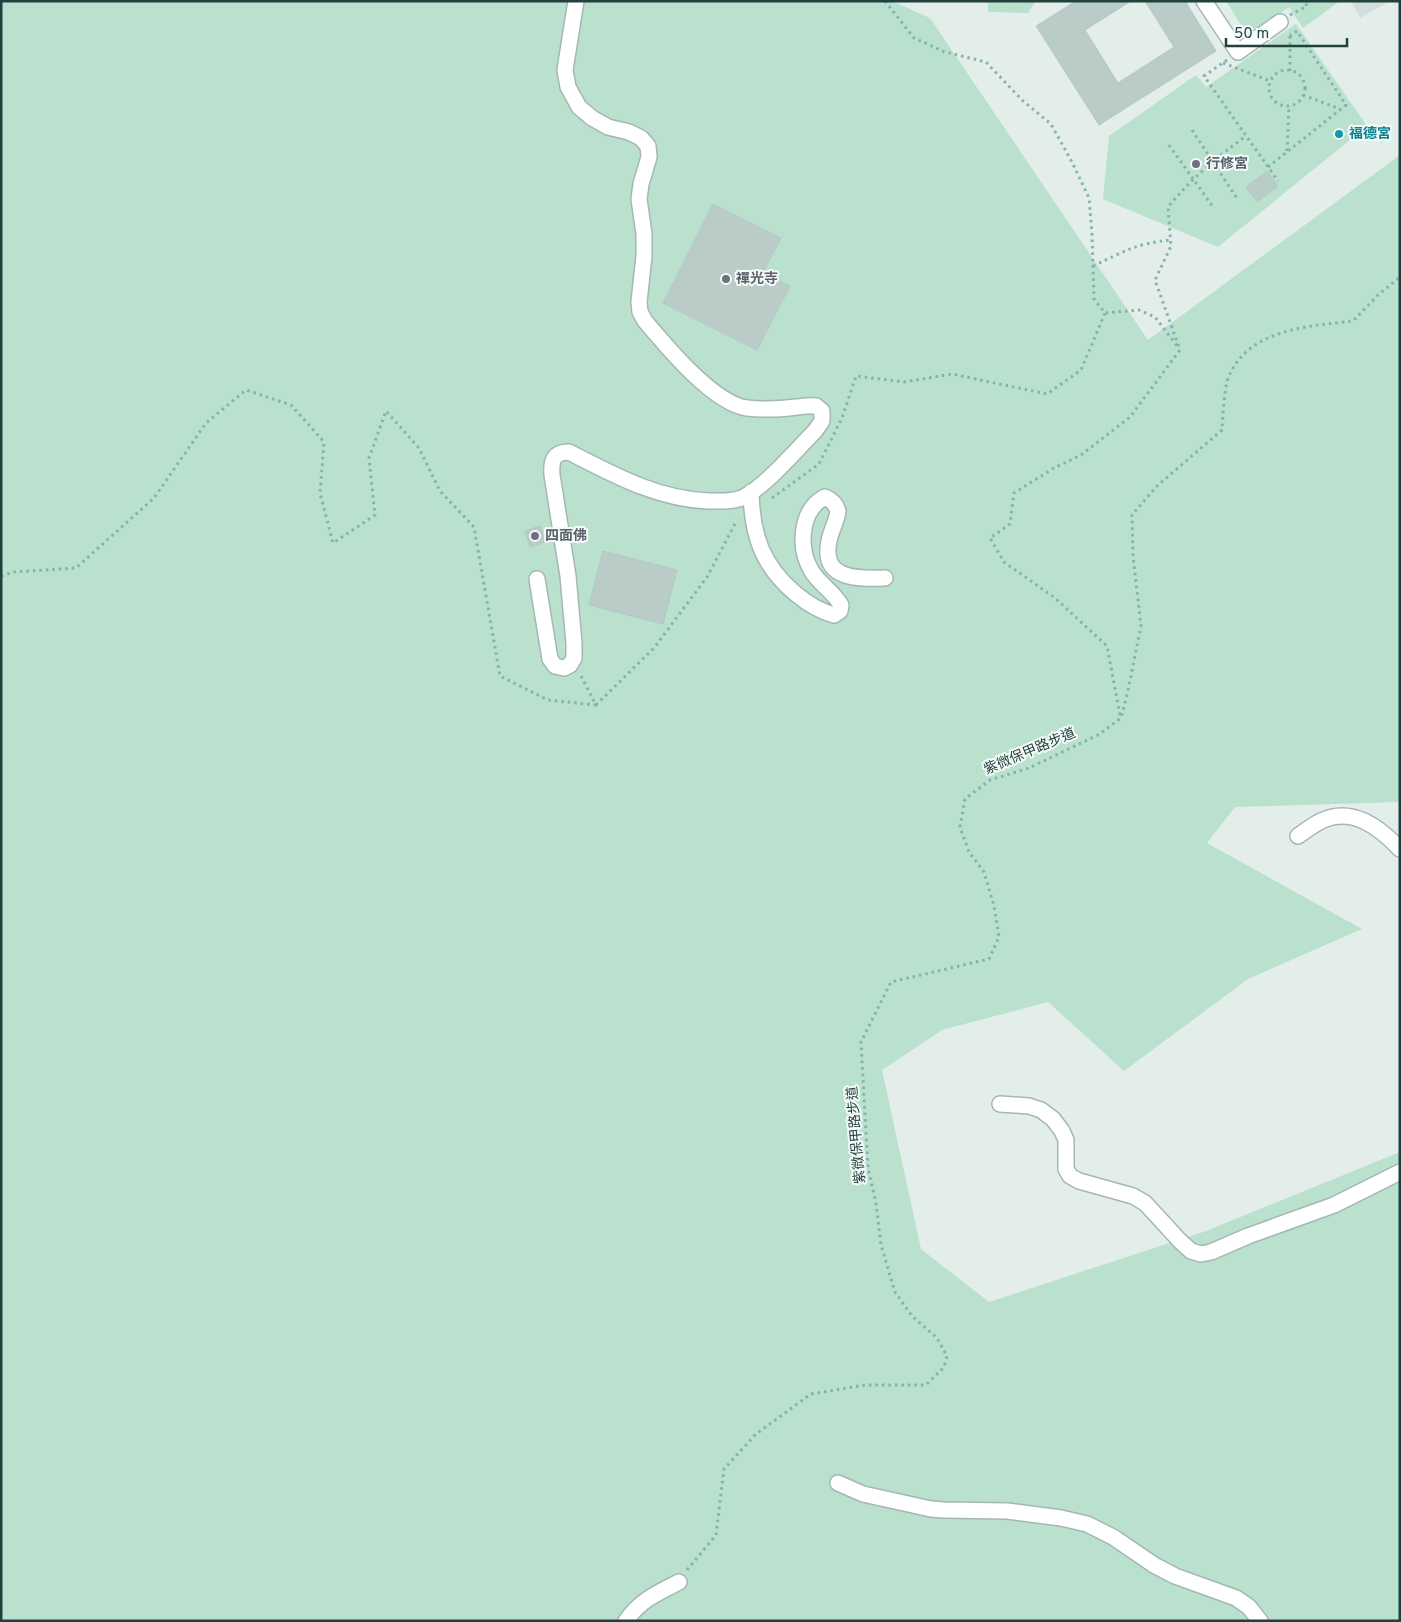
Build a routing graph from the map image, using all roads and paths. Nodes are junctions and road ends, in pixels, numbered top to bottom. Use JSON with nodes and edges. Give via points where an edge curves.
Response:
{"nodes":[{"id":1,"x":576,"y":1,"type":"edge"},
{"id":2,"x":885,"y":1,"type":"edge"},
{"id":3,"x":1204,"y":1,"type":"edge"},
{"id":4,"x":1304,"y":1,"type":"edge"},
{"id":5,"x":1294,"y":12,"type":"dead end"},
{"id":6,"x":1280,"y":22,"type":"joint"},
{"id":7,"x":1290,"y":36,"type":"junction"},
{"id":8,"x":1238,"y":52,"type":"junction"},
{"id":9,"x":1222,"y":63,"type":"junction"},
{"id":10,"x":1290,"y":70,"type":"junction"},
{"id":11,"x":1270,"y":81,"type":"junction"},
{"id":12,"x":1303,"y":96,"type":"junction"},
{"id":13,"x":1288,"y":106,"type":"junction"},
{"id":14,"x":1340,"y":109,"type":"junction"},
{"id":15,"x":1192,"y":130,"type":"dead end"},
{"id":16,"x":1246,"y":136,"type":"junction"},
{"id":17,"x":1169,"y":145,"type":"dead end"},
{"id":18,"x":1287,"y":152,"type":"junction"},
{"id":19,"x":1212,"y":162,"type":"junction"},
{"id":20,"x":1268,"y":167,"type":"junction"},
{"id":21,"x":1193,"y":179,"type":"junction"},
{"id":22,"x":1278,"y":181,"type":"dead end"},
{"id":23,"x":1238,"y":200,"type":"dead end"},
{"id":24,"x":1213,"y":207,"type":"dead end"},
{"id":25,"x":1170,"y":240,"type":"junction"},
{"id":26,"x":1093,"y":266,"type":"junction"},
{"id":27,"x":1400,"y":277,"type":"edge"},
{"id":28,"x":1105,"y":313,"type":"junction"},
{"id":29,"x":1180,"y":350,"type":"junction"},
{"id":30,"x":751,"y":492,"type":"junction"},
{"id":31,"x":751,"y":509,"type":"junction"},
{"id":32,"x":1,"y":576,"type":"edge"},
{"id":33,"x":885,"y":578,"type":"dead end"},
{"id":34,"x":537,"y":579,"type":"dead end"},
{"id":35,"x":572,"y":660,"type":"junction"},
{"id":36,"x":596,"y":705,"type":"junction"},
{"id":37,"x":1121,"y":718,"type":"junction"},
{"id":38,"x":1298,"y":836,"type":"dead end"},
{"id":39,"x":1400,"y":849,"type":"edge"},
{"id":40,"x":1000,"y":1104,"type":"dead end"},
{"id":41,"x":1400,"y":1172,"type":"edge"},
{"id":42,"x":838,"y":1483,"type":"dead end"},
{"id":43,"x":679,"y":1582,"type":"joint"},
{"id":44,"x":626,"y":1621,"type":"edge"},
{"id":45,"x":1260,"y":1621,"type":"edge"}],
"edges":[{"from":1,"to":30,"type":"street","via":[[565,70],[568,87],[579,106],[592,118],[608,127],[629,132],[648,146],[649,157],[639,199],[644,234],[639,302],[645,321],[690,370],[728,402],[744,408],[816,406],[822,411],[822,421],[815,431]]},
{"from":2,"to":26,"type":"path","via":[[914,38],[945,52],[986,62],[1023,102],[1051,124],[1089,198]]},
{"from":3,"to":8,"type":"street"},
{"from":4,"to":5,"type":"path","via":[[1307,6]]},
{"from":6,"to":7,"type":"path"},
{"from":6,"to":8,"type":"street"},
{"from":7,"to":10,"type":"path"},
{"from":7,"to":14,"type":"path","via":[[1297,31],[1346,105]]},
{"from":8,"to":9,"type":"path"},
{"from":9,"to":11,"type":"path"},
{"from":9,"to":16,"type":"path","via":[[1204,76]]},
{"from":10,"to":11,"type":"path","via":[[1279,72]]},
{"from":10,"to":12,"type":"path","via":[[1304,82]]},
{"from":11,"to":13,"type":"path","via":[[1271,98],[1280,106]]},
{"from":12,"to":13,"type":"path"},
{"from":12,"to":14,"type":"path"},
{"from":13,"to":18,"type":"path"},
{"from":14,"to":18,"type":"path"},
{"from":15,"to":19,"type":"path"},
{"from":16,"to":19,"type":"path"},
{"from":16,"to":20,"type":"path"},
{"from":17,"to":21,"type":"path"},
{"from":18,"to":20,"type":"path"},
{"from":19,"to":21,"type":"path"},
{"from":19,"to":23,"type":"path"},
{"from":20,"to":22,"type":"path"},
{"from":21,"to":24,"type":"path"},
{"from":21,"to":25,"type":"path","via":[[1168,208]]},
{"from":25,"to":26,"type":"path","via":[[1125,250]]},
{"from":25,"to":29,"type":"path","via":[[1171,246],[1154,280]]},
{"from":26,"to":28,"type":"path","via":[[1094,299]]},
{"from":27,"to":37,"type":"path","via":[[1353,321],[1315,325],[1267,337],[1239,357],[1228,378],[1222,430],[1156,487],[1132,515],[1141,626]]},
{"from":28,"to":29,"type":"path","via":[[1140,310],[1155,317]]},
{"from":28,"to":31,"type":"path","via":[[1081,370],[1047,394],[952,374],[904,382],[856,376],[842,418],[819,464]]},
{"from":29,"to":37,"type":"path","via":[[1130,417],[1080,455],[1014,494],[1010,524],[990,538],[1004,562],[1055,598],[1106,646]]},
{"from":30,"to":31,"type":"street"},
{"from":30,"to":35,"type":"street","via":[[742,498],[725,501],[662,494],[625,481],[570,452],[555,456],[551,464],[572,608]]},
{"from":31,"to":33,"type":"street","via":[[759,544],[773,572],[810,605],[834,614],[840,611],[841,605],[811,572],[803,544],[806,517],[818,500],[825,497],[836,504],[838,511],[829,539],[827,554],[830,562],[855,579]]},
{"from":31,"to":36,"type":"path","via":[[738,519],[707,577],[654,648]]},
{"from":32,"to":36,"type":"path","via":[[14,572],[76,568],[154,498],[206,423],[246,390],[291,405],[324,442],[320,493],[333,543],[375,515],[369,458],[386,411],[419,448],[440,492],[474,526],[500,676],[548,700]]},
{"from":34,"to":35,"type":"street","via":[[550,659],[555,666],[564,668]]},
{"from":35,"to":36,"type":"path"},
{"from":37,"to":43,"type":"path","name":"紫微保甲路步道","via":[[1098,735],[1029,768],[990,780],[965,799],[960,827],[969,852],[984,872],[999,937],[989,959],[891,982],[861,1042],[868,1168],[881,1245],[895,1292],[912,1316],[937,1338],[947,1356],[944,1367],[926,1385],[865,1385],[811,1394],[756,1434],[724,1469],[716,1534]]},
{"from":38,"to":39,"type":"street","via":[[1321,821],[1350,816],[1386,834]]},
{"from":40,"to":41,"type":"street","via":[[1041,1110],[1053,1119],[1066,1140],[1066,1169],[1070,1176],[1133,1196],[1191,1251],[1201,1254],[1334,1205]]},
{"from":42,"to":45,"type":"street","via":[[863,1494],[931,1508],[1007,1511],[1087,1524],[1113,1537],[1154,1566],[1236,1598]]},
{"from":43,"to":44,"type":"street","via":[[650,1596]]}]}
